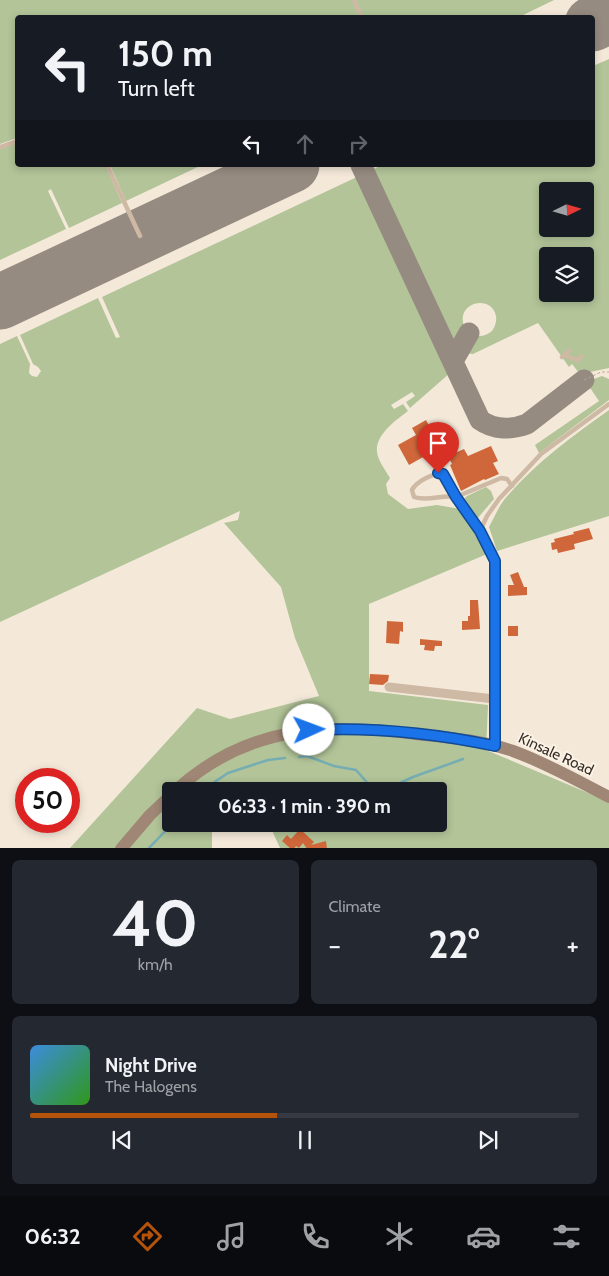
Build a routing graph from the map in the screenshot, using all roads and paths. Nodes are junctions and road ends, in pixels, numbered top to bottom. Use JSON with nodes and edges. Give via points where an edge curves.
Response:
{"nodes":[{"id":1,"x":354,"y":0,"type":"edge"},
{"id":2,"x":361,"y":15,"type":"edge"},
{"id":3,"x":15,"y":142,"type":"edge"},
{"id":4,"x":0,"y":147,"type":"edge"},
{"id":5,"x":108,"y":167,"type":"edge"},
{"id":6,"x":140,"y":236,"type":"dead end"},
{"id":7,"x":569,"y":351,"type":"dead end"},
{"id":8,"x":580,"y":357,"type":"dead end"},
{"id":9,"x":609,"y":372,"type":"edge"},
{"id":10,"x":584,"y":380,"type":"dead end"},
{"id":11,"x":609,"y":404,"type":"edge"},
{"id":12,"x":512,"y":486,"type":"junction"},
{"id":13,"x":456,"y":497,"type":"junction"},
{"id":14,"x":480,"y":531,"type":"junction"},
{"id":15,"x":495,"y":561,"type":"joint"},
{"id":16,"x":389,"y":687,"type":"dead end"},
{"id":17,"x":494,"y":698,"type":"junction"},
{"id":18,"x":495,"y":746,"type":"junction"},
{"id":19,"x":186,"y":782,"type":"edge"},
{"id":20,"x":609,"y":797,"type":"edge"},
{"id":21,"x":162,"y":804,"type":"edge"},
{"id":22,"x":121,"y":848,"type":"edge"}],
"edges":[{"from":1,"to":2,"type":"lane"},
{"from":3,"to":4,"type":"lane"},
{"from":5,"to":6,"type":"lane"},
{"from":7,"to":8,"type":"lane","via":[[563,356],[577,360]]},
{"from":9,"to":10,"type":"path"},
{"from":11,"to":12,"type":"lane","via":[[541,454]]},
{"from":12,"to":13,"type":"lane","via":[[501,478]]},
{"from":12,"to":14,"type":"lane","via":[[487,516]]},
{"from":13,"to":13,"type":"lane","via":[[440,473],[412,490],[414,497],[424,499]]},
{"from":13,"to":14,"type":"lane"},
{"from":14,"to":15,"type":"lane"},
{"from":15,"to":17,"type":"street"},
{"from":16,"to":17,"type":"street"},
{"from":17,"to":18,"type":"street"},
{"from":18,"to":19,"type":"main road","name":"Kinsale Road","via":[[403,732],[297,731],[274,735],[236,750]]},
{"from":18,"to":20,"type":"main road","name":"Kinsale Road","via":[[522,755]]},
{"from":21,"to":22,"type":"main road"}]}
